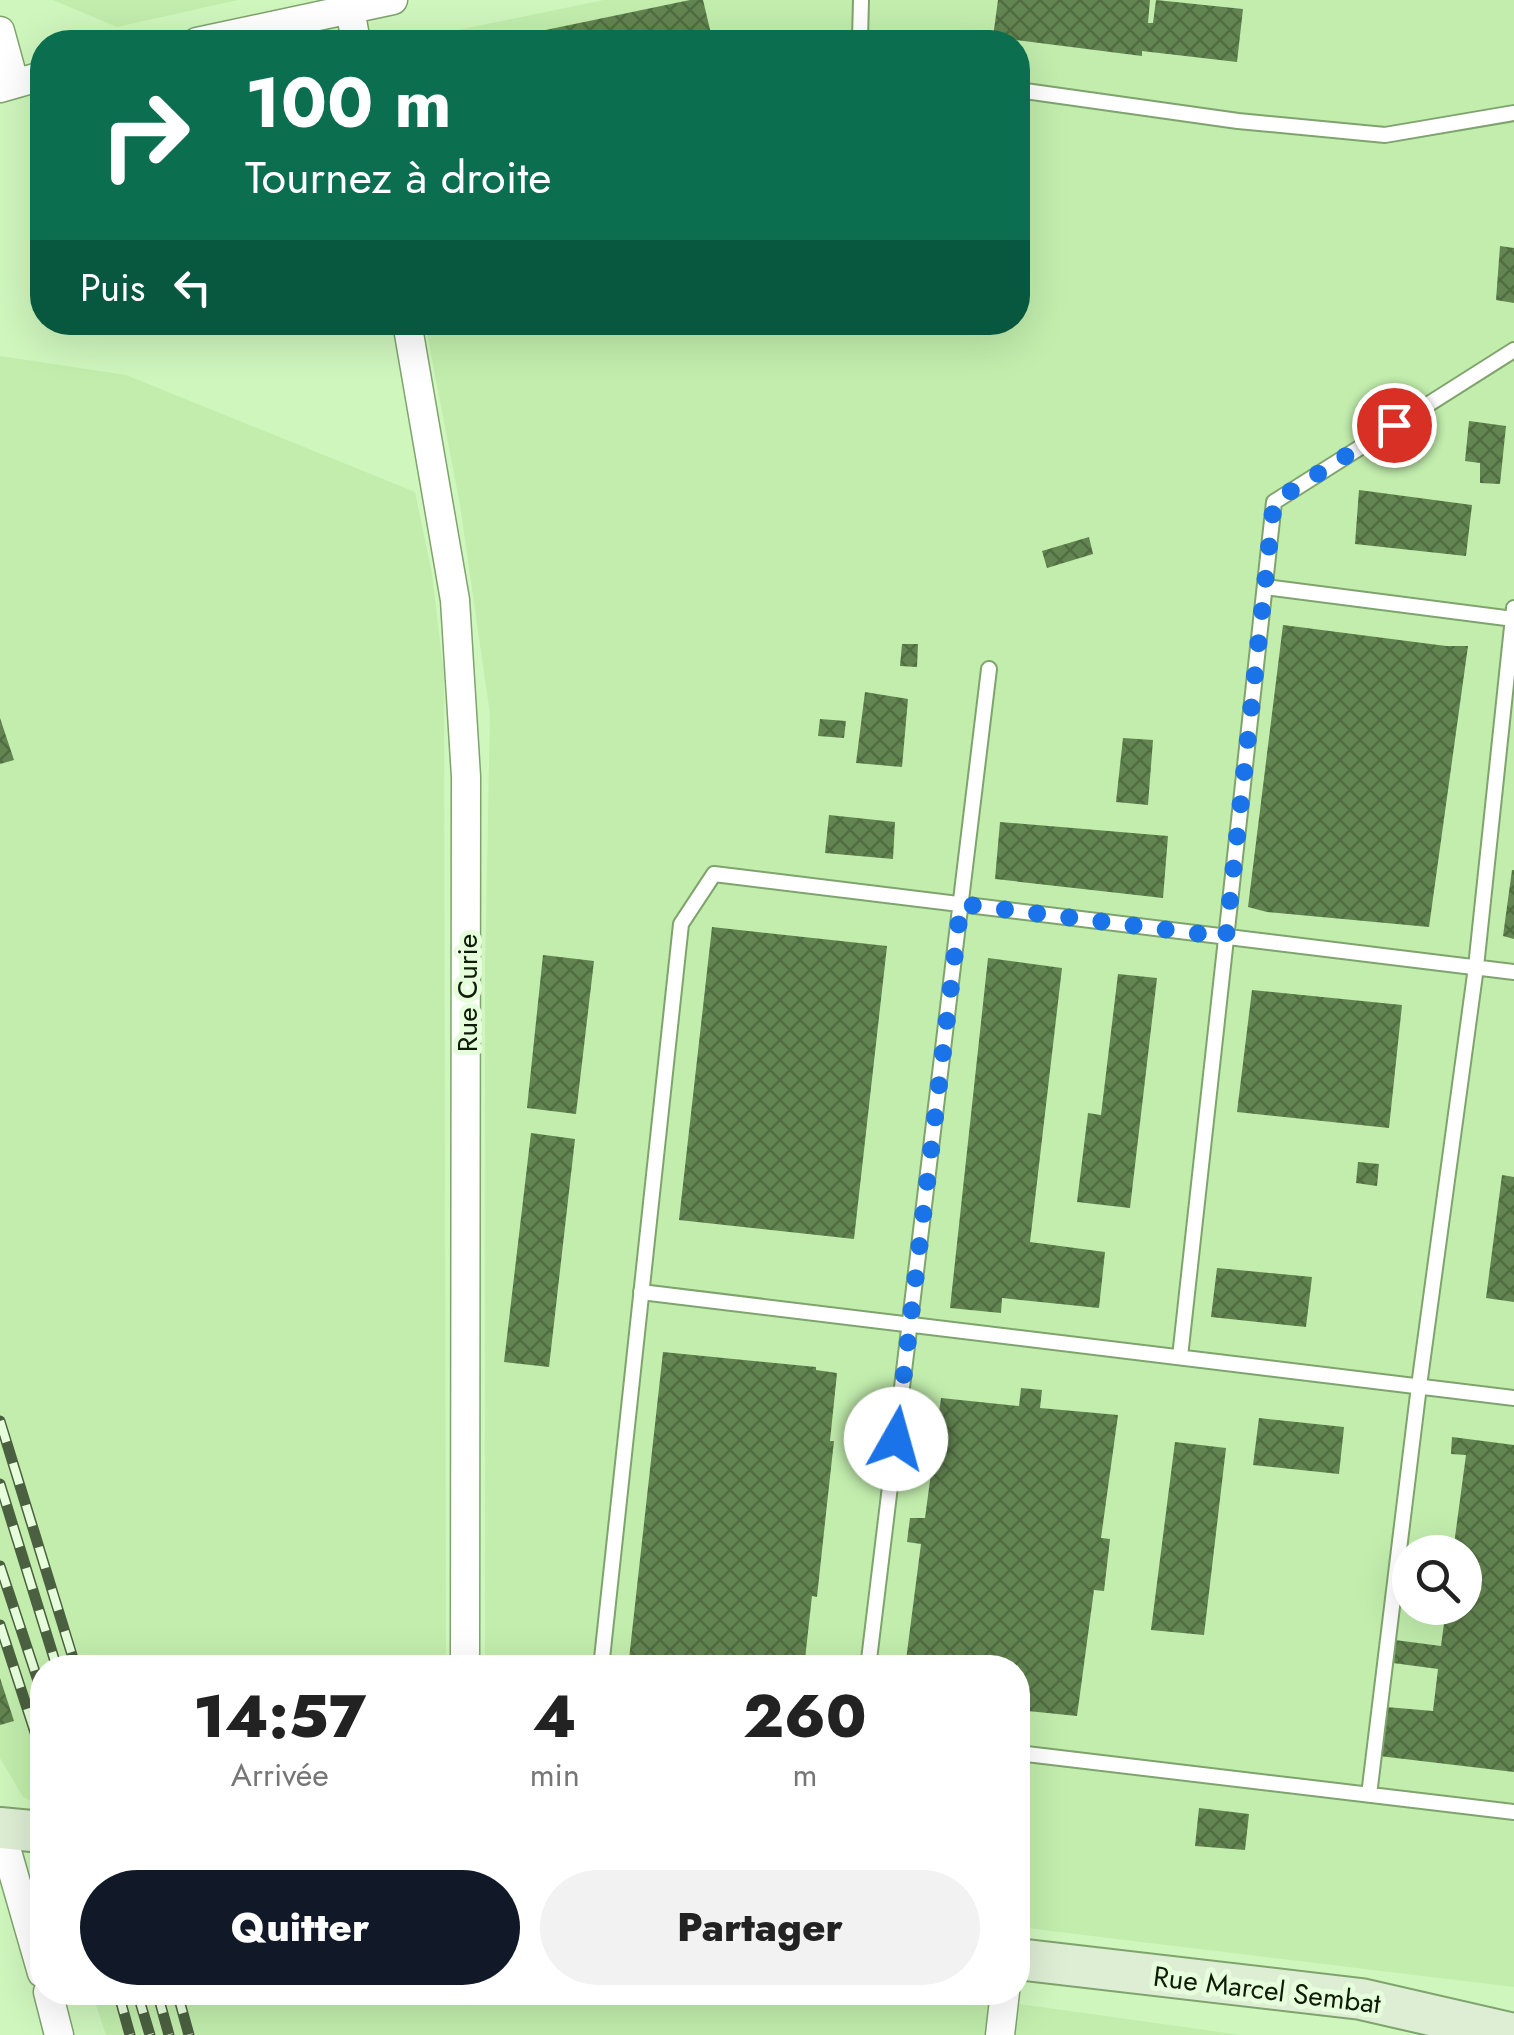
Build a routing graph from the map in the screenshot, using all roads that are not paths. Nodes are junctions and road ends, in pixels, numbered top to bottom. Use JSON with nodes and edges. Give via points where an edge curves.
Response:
{"nodes":[{"id":1,"x":393,"y":0,"type":"edge"},
{"id":2,"x":861,"y":0,"type":"edge"},
{"id":3,"x":350,"y":10,"type":"junction"},
{"id":4,"x":254,"y":30,"type":"edge"},
{"id":5,"x":354,"y":30,"type":"edge"},
{"id":6,"x":860,"y":30,"type":"edge"},
{"id":7,"x":0,"y":32,"type":"edge"},
{"id":8,"x":7,"y":85,"type":"edge"},
{"id":9,"x":1030,"y":92,"type":"edge"},
{"id":10,"x":1514,"y":114,"type":"edge"},
{"id":11,"x":408,"y":335,"type":"edge"},
{"id":12,"x":1514,"y":350,"type":"edge"},
{"id":13,"x":1264,"y":587,"type":"junction"},
{"id":14,"x":1514,"y":615,"type":"edge"},
{"id":15,"x":989,"y":669,"type":"dead end"},
{"id":16,"x":961,"y":904,"type":"junction"},
{"id":17,"x":1226,"y":937,"type":"junction"},
{"id":18,"x":1476,"y":967,"type":"junction"},
{"id":19,"x":1514,"y":972,"type":"edge"},
{"id":20,"x":641,"y":1292,"type":"junction"},
{"id":21,"x":910,"y":1325,"type":"junction"},
{"id":22,"x":1180,"y":1357,"type":"junction"},
{"id":23,"x":1419,"y":1386,"type":"junction"},
{"id":24,"x":1514,"y":1398,"type":"edge"},
{"id":25,"x":465,"y":1655,"type":"edge"},
{"id":26,"x":602,"y":1655,"type":"edge"},
{"id":27,"x":870,"y":1655,"type":"edge"},
{"id":28,"x":1030,"y":1754,"type":"edge"},
{"id":29,"x":1370,"y":1795,"type":"junction"},
{"id":30,"x":1514,"y":1812,"type":"edge"},
{"id":31,"x":16,"y":1829,"type":"edge"},
{"id":32,"x":30,"y":1907,"type":"edge"},
{"id":33,"x":1030,"y":1960,"type":"edge"},
{"id":34,"x":51,"y":2005,"type":"edge"},
{"id":35,"x":1003,"y":2005,"type":"edge"},
{"id":36,"x":1514,"y":2034,"type":"edge"},
{"id":37,"x":59,"y":2035,"type":"edge"},
{"id":38,"x":1000,"y":2035,"type":"edge"}],
"edges":[{"from":1,"to":3,"type":"street"},
{"from":2,"to":6,"type":"lane"},
{"from":3,"to":4,"type":"street"},
{"from":3,"to":5,"type":"street"},
{"from":7,"to":8,"type":"street"},
{"from":9,"to":10,"type":"lane","via":[[1385,135]]},
{"from":11,"to":25,"type":"street","name":"Rue Curie","via":[[455,600],[466,777]]},
{"from":12,"to":13,"type":"lane","via":[[1274,502]]},
{"from":13,"to":14,"type":"lane"},
{"from":13,"to":17,"type":"lane"},
{"from":14,"to":18,"type":"lane"},
{"from":15,"to":16,"type":"lane"},
{"from":16,"to":17,"type":"lane"},
{"from":16,"to":20,"type":"lane","via":[[714,874],[680,924]]},
{"from":16,"to":21,"type":"lane"},
{"from":17,"to":18,"type":"lane"},
{"from":17,"to":22,"type":"lane"},
{"from":18,"to":19,"type":"lane"},
{"from":18,"to":23,"type":"lane"},
{"from":20,"to":21,"type":"lane"},
{"from":20,"to":26,"type":"lane"},
{"from":21,"to":22,"type":"lane"},
{"from":21,"to":27,"type":"lane"},
{"from":22,"to":23,"type":"lane"},
{"from":23,"to":24,"type":"lane"},
{"from":23,"to":29,"type":"lane"},
{"from":28,"to":29,"type":"lane"},
{"from":29,"to":30,"type":"lane"},
{"from":31,"to":32,"type":"street"},
{"from":33,"to":36,"type":"main road","name":"Rue Marcel Sembat","via":[[1361,1999]]},
{"from":34,"to":37,"type":"street"},
{"from":35,"to":38,"type":"street"}]}
